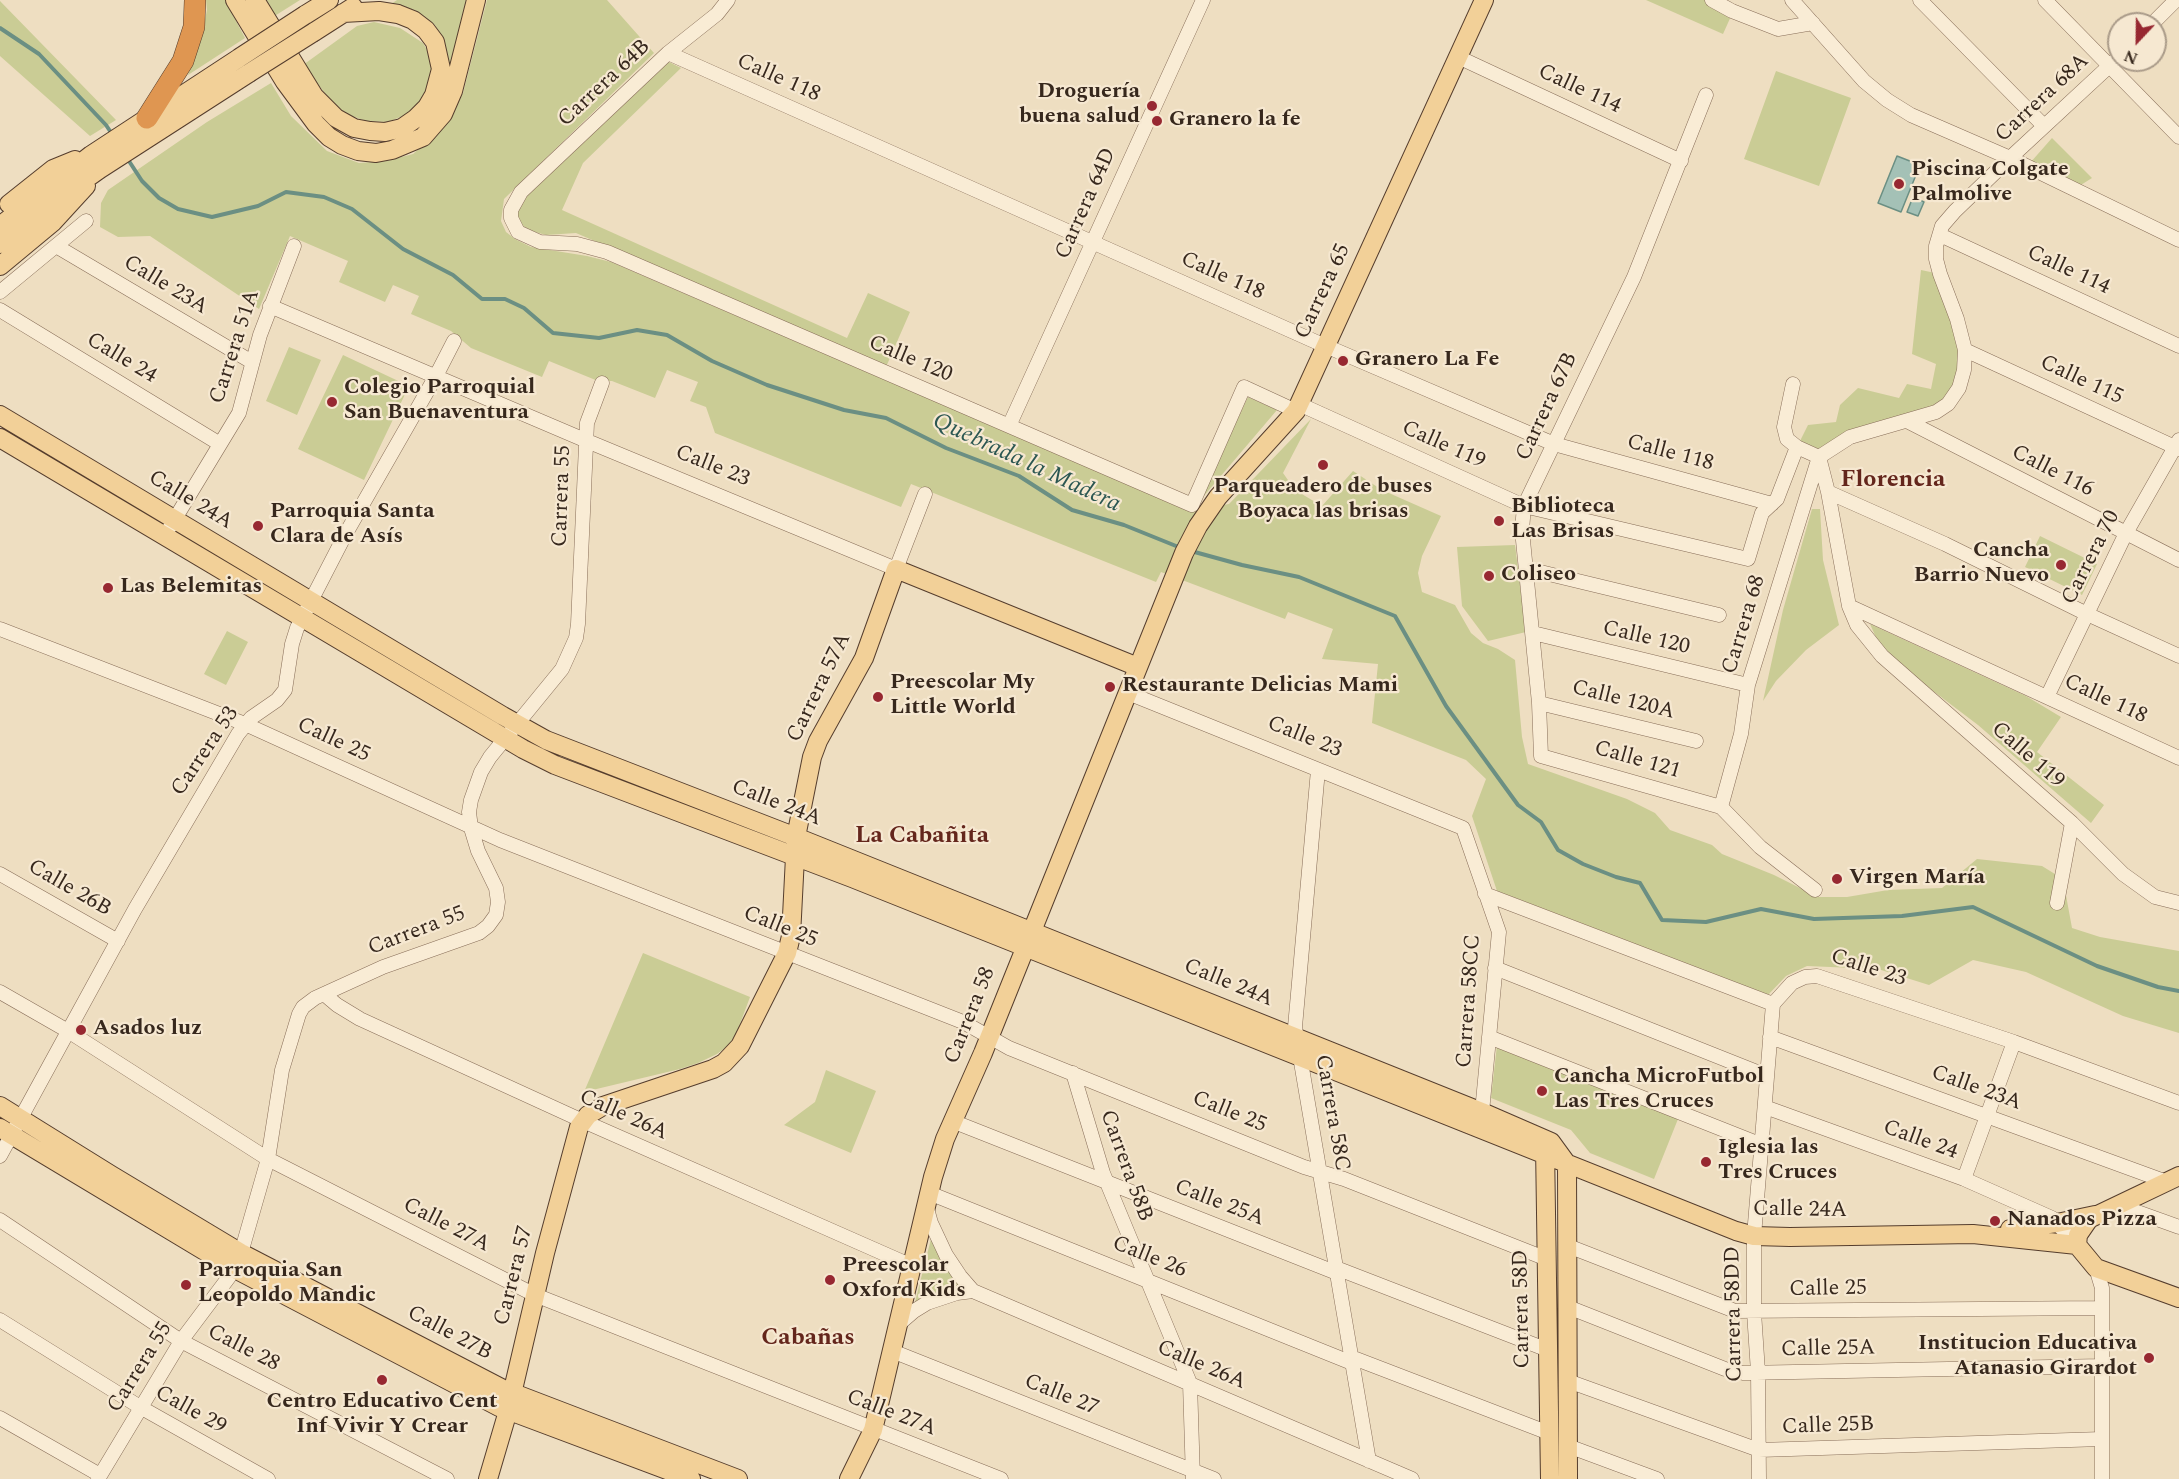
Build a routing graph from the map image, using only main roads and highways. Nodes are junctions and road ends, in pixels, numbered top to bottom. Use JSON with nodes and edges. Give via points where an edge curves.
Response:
{"nodes":[{"id":1,"x":195,"y":0,"type":"edge"},
{"id":2,"x":235,"y":0,"type":"edge"},
{"id":3,"x":255,"y":0,"type":"edge"},
{"id":4,"x":329,"y":0,"type":"edge"},
{"id":5,"x":363,"y":0,"type":"edge"},
{"id":6,"x":476,"y":0,"type":"edge"},
{"id":7,"x":1484,"y":0,"type":"edge"},
{"id":8,"x":343,"y":13,"type":"junction"},
{"id":9,"x":147,"y":118,"type":"junction"},
{"id":10,"x":134,"y":136,"type":"junction"},
{"id":11,"x":96,"y":162,"type":"junction"},
{"id":12,"x":0,"y":211,"type":"edge"},
{"id":13,"x":0,"y":226,"type":"edge"},
{"id":14,"x":0,"y":244,"type":"edge"},
{"id":15,"x":0,"y":266,"type":"edge"},
{"id":16,"x":0,"y":415,"type":"edge"},
{"id":17,"x":3,"y":443,"type":"edge"},
{"id":18,"x":896,"y":568,"type":"joint"},
{"id":19,"x":1173,"y":581,"type":"joint"},
{"id":20,"x":1138,"y":667,"type":"junction"},
{"id":21,"x":510,"y":731,"type":"junction"},
{"id":22,"x":796,"y":837,"type":"junction"},
{"id":23,"x":794,"y":856,"type":"junction"},
{"id":24,"x":1028,"y":940,"type":"junction"},
{"id":25,"x":0,"y":1106,"type":"edge"},
{"id":26,"x":583,"y":1121,"type":"joint"},
{"id":27,"x":5,"y":1131,"type":"edge"},
{"id":28,"x":1545,"y":1146,"type":"junction"},
{"id":29,"x":1567,"y":1164,"type":"junction"},
{"id":30,"x":2173,"y":1179,"type":"edge"},
{"id":31,"x":2097,"y":1215,"type":"junction"},
{"id":32,"x":1973,"y":1234,"type":"junction"},
{"id":33,"x":2078,"y":1245,"type":"junction"},
{"id":34,"x":237,"y":1260,"type":"junction"},
{"id":35,"x":2179,"y":1298,"type":"edge"},
{"id":36,"x":512,"y":1393,"type":"junction"},
{"id":37,"x":508,"y":1411,"type":"junction"},
{"id":38,"x":488,"y":1479,"type":"edge"},
{"id":39,"x":691,"y":1479,"type":"edge"},
{"id":40,"x":738,"y":1479,"type":"edge"},
{"id":41,"x":849,"y":1479,"type":"edge"},
{"id":42,"x":1550,"y":1479,"type":"edge"},
{"id":43,"x":1568,"y":1479,"type":"edge"}],
"edges":[{"from":1,"to":9,"type":"highway","via":[[194,27],[183,61]]},
{"from":2,"to":6,"type":"main road","via":[[316,124],[342,145],[376,153],[423,137],[443,114],[453,91]]},
{"from":3,"to":8,"type":"main road","via":[[314,96],[336,118],[370,131],[402,128],[427,107],[434,95],[441,69],[435,42],[413,20],[398,14]]},
{"from":4,"to":9,"type":"main road","bridge":true},
{"from":5,"to":8,"type":"main road"},
{"from":7,"to":19,"type":"main road","name":"Carrera 65","via":[[1298,407],[1218,497],[1190,540]]},
{"from":8,"to":10,"type":"main road","bridge":true,"via":[[249,74]]},
{"from":9,"to":10,"type":"main road"},
{"from":10,"to":11,"type":"main road"},
{"from":11,"to":12,"type":"main road","via":[[53,169]]},
{"from":11,"to":13,"type":"main road"},
{"from":11,"to":14,"type":"main road","via":[[59,198]]},
{"from":11,"to":15,"type":"main road","via":[[61,215]]},
{"from":16,"to":21,"type":"main road","name":"Calle 24A","via":[[311,601]]},
{"from":17,"to":21,"type":"main road","name":"Calle 24A","via":[[302,618]]},
{"from":18,"to":20,"type":"main road","name":"Calle 23"},
{"from":18,"to":22,"type":"main road","name":"Carrera 57A","via":[[864,658],[812,757]]},
{"from":19,"to":20,"type":"main road","name":"Carrera 58"},
{"from":20,"to":24,"type":"main road","name":"Carrera 58"},
{"from":21,"to":22,"type":"main road","name":"Calle 24A"},
{"from":21,"to":23,"type":"main road","name":"Calle 24A","via":[[563,768]]},
{"from":22,"to":23,"type":"main road","name":"Carrera 57A"},
{"from":22,"to":24,"type":"main road","name":"Calle 24A"},
{"from":23,"to":24,"type":"main road","name":"Calle 24A"},
{"from":23,"to":26,"type":"main road","name":"Carrera 57A","via":[[787,953],[740,1046],[724,1063],[701,1075],[603,1106]]},
{"from":24,"to":28,"type":"main road","name":"Calle 24A","via":[[1300,1057]]},
{"from":24,"to":28,"type":"main road","name":"Calle 24A","via":[[1296,1037],[1482,1112]]},
{"from":24,"to":41,"type":"main road","name":"Carrera 58","via":[[939,1156],[873,1430]]},
{"from":25,"to":34,"type":"main road","name":"Calle 27B"},
{"from":26,"to":36,"type":"main road","name":"Carrera 57","via":[[576,1135]]},
{"from":27,"to":34,"type":"main road","name":"Calle 27B"},
{"from":28,"to":29,"type":"main road","name":"Calle 24A","via":[[1556,1145]]},
{"from":28,"to":42,"type":"main road","name":"Carrera 58D"},
{"from":29,"to":32,"type":"main road","name":"Calle 24A","via":[[1754,1236]]},
{"from":29,"to":43,"type":"main road","name":"Carrera 58D"},
{"from":30,"to":31,"type":"main road"},
{"from":31,"to":32,"type":"main road","name":"Calle 24A"},
{"from":31,"to":33,"type":"main road","via":[[2082,1226]]},
{"from":32,"to":33,"type":"main road","name":"Calle 24A"},
{"from":33,"to":35,"type":"main road","via":[[2096,1268]]},
{"from":34,"to":36,"type":"main road","name":"Calle 27B"},
{"from":34,"to":37,"type":"main road","name":"Calle 27B"},
{"from":36,"to":37,"type":"main road","name":"Carrera 57"},
{"from":36,"to":40,"type":"main road","name":"Calle 27B"},
{"from":37,"to":38,"type":"main road","name":"Carrera 57"},
{"from":37,"to":39,"type":"main road","name":"Calle 27B"}]}
